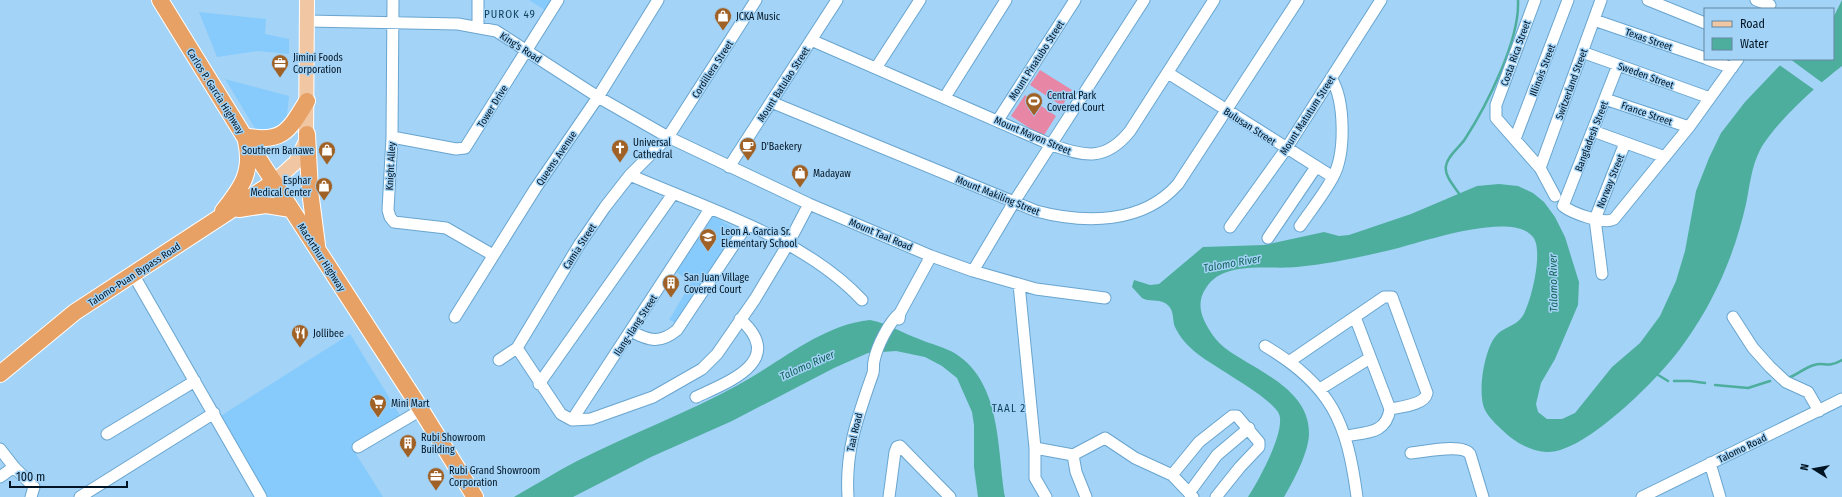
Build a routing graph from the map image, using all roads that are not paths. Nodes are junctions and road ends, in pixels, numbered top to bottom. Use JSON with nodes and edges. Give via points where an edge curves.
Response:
{"nodes":[{"id":1,"x":160,"y":0,"type":"edge"},
{"id":2,"x":307,"y":0,"type":"edge"},
{"id":3,"x":393,"y":0,"type":"edge"},
{"id":4,"x":478,"y":0,"type":"edge"},
{"id":5,"x":558,"y":0,"type":"edge"},
{"id":6,"x":658,"y":0,"type":"edge"},
{"id":7,"x":756,"y":0,"type":"edge"},
{"id":8,"x":837,"y":0,"type":"edge"},
{"id":9,"x":920,"y":0,"type":"edge"},
{"id":10,"x":1006,"y":0,"type":"edge"},
{"id":11,"x":1075,"y":0,"type":"edge"},
{"id":12,"x":1144,"y":0,"type":"edge"},
{"id":13,"x":1214,"y":0,"type":"edge"},
{"id":14,"x":1298,"y":0,"type":"edge"},
{"id":15,"x":1381,"y":0,"type":"edge"},
{"id":16,"x":1535,"y":0,"type":"edge"},
{"id":17,"x":1568,"y":0,"type":"edge"},
{"id":18,"x":1601,"y":0,"type":"edge"},
{"id":19,"x":1648,"y":0,"type":"edge"},
{"id":20,"x":1756,"y":0,"type":"edge"},
{"id":21,"x":1770,"y":5,"type":"edge"},
{"id":22,"x":1594,"y":20,"type":"junction"},
{"id":23,"x":307,"y":21,"type":"junction"},
{"id":24,"x":392,"y":23,"type":"junction"},
{"id":25,"x":1704,"y":23,"type":"edge"},
{"id":26,"x":478,"y":26,"type":"junction"},
{"id":27,"x":811,"y":40,"type":"junction"},
{"id":28,"x":526,"y":50,"type":"junction"},
{"id":29,"x":1582,"y":52,"type":"junction"},
{"id":30,"x":1704,"y":58,"type":"edge"},
{"id":31,"x":1713,"y":60,"type":"edge"},
{"id":32,"x":1735,"y":63,"type":"edge"},
{"id":33,"x":1618,"y":65,"type":"junction"},
{"id":34,"x":876,"y":68,"type":"junction"},
{"id":35,"x":1168,"y":73,"type":"junction"},
{"id":36,"x":1331,"y":78,"type":"junction"},
{"id":37,"x":598,"y":96,"type":"junction"},
{"id":38,"x":945,"y":97,"type":"junction"},
{"id":39,"x":1605,"y":98,"type":"junction"},
{"id":40,"x":1710,"y":98,"type":"junction"},
{"id":41,"x":307,"y":101,"type":"junction"},
{"id":42,"x":771,"y":102,"type":"junction"},
{"id":43,"x":1226,"y":111,"type":"junction"},
{"id":44,"x":998,"y":120,"type":"junction"},
{"id":45,"x":1689,"y":127,"type":"junction"},
{"id":46,"x":1593,"y":131,"type":"junction"},
{"id":47,"x":307,"y":134,"type":"junction"},
{"id":48,"x":244,"y":136,"type":"junction"},
{"id":49,"x":392,"y":137,"type":"junction"},
{"id":50,"x":668,"y":137,"type":"junction"},
{"id":51,"x":1515,"y":139,"type":"junction"},
{"id":52,"x":1625,"y":143,"type":"junction"},
{"id":53,"x":1052,"y":145,"type":"junction"},
{"id":54,"x":1286,"y":149,"type":"junction"},
{"id":55,"x":1665,"y":157,"type":"junction"},
{"id":56,"x":729,"y":167,"type":"junction"},
{"id":57,"x":1316,"y":167,"type":"junction"},
{"id":58,"x":1540,"y":168,"type":"junction"},
{"id":59,"x":630,"y":175,"type":"junction"},
{"id":60,"x":1333,"y":177,"type":"junction"},
{"id":61,"x":274,"y":182,"type":"junction"},
{"id":62,"x":673,"y":194,"type":"junction"},
{"id":63,"x":1555,"y":196,"type":"dead end"},
{"id":64,"x":1014,"y":202,"type":"junction"},
{"id":65,"x":809,"y":204,"type":"junction"},
{"id":66,"x":291,"y":209,"type":"junction"},
{"id":67,"x":710,"y":209,"type":"junction"},
{"id":68,"x":229,"y":212,"type":"junction"},
{"id":69,"x":1595,"y":219,"type":"junction"},
{"id":70,"x":215,"y":221,"type":"junction"},
{"id":71,"x":747,"y":225,"type":"junction"},
{"id":72,"x":1300,"y":226,"type":"dead end"},
{"id":73,"x":1230,"y":227,"type":"dead end"},
{"id":74,"x":1268,"y":238,"type":"dead end"},
{"id":75,"x":788,"y":244,"type":"junction"},
{"id":76,"x":318,"y":250,"type":"junction"},
{"id":77,"x":493,"y":255,"type":"junction"},
{"id":78,"x":931,"y":256,"type":"junction"},
{"id":79,"x":973,"y":271,"type":"junction"},
{"id":80,"x":133,"y":274,"type":"junction"},
{"id":81,"x":1602,"y":274,"type":"dead end"},
{"id":82,"x":1019,"y":284,"type":"junction"},
{"id":83,"x":1105,"y":298,"type":"dead end"},
{"id":84,"x":862,"y":300,"type":"dead end"},
{"id":85,"x":455,"y":317,"type":"dead end"},
{"id":86,"x":1355,"y":317,"type":"junction"},
{"id":87,"x":1733,"y":317,"type":"dead end"},
{"id":88,"x":740,"y":319,"type":"junction"},
{"id":89,"x":631,"y":331,"type":"junction"},
{"id":90,"x":1265,"y":346,"type":"dead end"},
{"id":91,"x":517,"y":348,"type":"junction"},
{"id":92,"x":1370,"y":358,"type":"junction"},
{"id":93,"x":499,"y":360,"type":"dead end"},
{"id":94,"x":1290,"y":361,"type":"junction"},
{"id":95,"x":0,"y":374,"type":"edge"},
{"id":96,"x":195,"y":381,"type":"junction"},
{"id":97,"x":540,"y":384,"type":"junction"},
{"id":98,"x":1320,"y":389,"type":"junction"},
{"id":99,"x":696,"y":398,"type":"dead end"},
{"id":100,"x":1842,"y":399,"type":"edge"},
{"id":101,"x":1390,"y":409,"type":"junction"},
{"id":102,"x":421,"y":410,"type":"junction"},
{"id":103,"x":1819,"y":410,"type":"junction"},
{"id":104,"x":214,"y":413,"type":"junction"},
{"id":105,"x":572,"y":420,"type":"junction"},
{"id":106,"x":1249,"y":428,"type":"junction"},
{"id":107,"x":107,"y":434,"type":"dead end"},
{"id":108,"x":1346,"y":436,"type":"junction"},
{"id":109,"x":358,"y":447,"type":"dead end"},
{"id":110,"x":1035,"y":448,"type":"junction"},
{"id":111,"x":0,"y":449,"type":"edge"},
{"id":112,"x":1411,"y":453,"type":"dead end"},
{"id":113,"x":1072,"y":455,"type":"junction"},
{"id":114,"x":1710,"y":463,"type":"junction"},
{"id":115,"x":14,"y":467,"type":"junction"},
{"id":116,"x":1172,"y":475,"type":"junction"},
{"id":117,"x":0,"y":477,"type":"edge"},
{"id":118,"x":1191,"y":495,"type":"edge"},
{"id":119,"x":31,"y":497,"type":"edge"},
{"id":120,"x":80,"y":497,"type":"edge"},
{"id":121,"x":261,"y":497,"type":"edge"},
{"id":122,"x":475,"y":497,"type":"edge"},
{"id":123,"x":848,"y":497,"type":"edge"},
{"id":124,"x":889,"y":497,"type":"edge"},
{"id":125,"x":950,"y":497,"type":"edge"},
{"id":126,"x":1046,"y":497,"type":"edge"},
{"id":127,"x":1086,"y":497,"type":"edge"},
{"id":128,"x":1216,"y":497,"type":"edge"},
{"id":129,"x":1357,"y":497,"type":"edge"},
{"id":130,"x":1483,"y":497,"type":"edge"},
{"id":131,"x":1642,"y":497,"type":"edge"},
{"id":132,"x":1720,"y":497,"type":"edge"}],
"edges":[{"from":1,"to":48,"type":"highway","name":"Carlos P. Garcia Highway"},
{"from":2,"to":23,"type":"main road"},
{"from":3,"to":24,"type":"street","name":"Knight Alley"},
{"from":4,"to":26,"type":"street"},
{"from":5,"to":28,"type":"street","name":"Tower Drive"},
{"from":6,"to":37,"type":"street","name":"Queens Avenue"},
{"from":7,"to":50,"type":"street","name":"Cordillera Street"},
{"from":8,"to":27,"type":"street","name":"Mount Batulao Street"},
{"from":9,"to":34,"type":"street"},
{"from":10,"to":38,"type":"street"},
{"from":11,"to":44,"type":"street","name":"Mount Pinatubo Street"},
{"from":12,"to":53,"type":"street"},
{"from":13,"to":35,"type":"street","name":"Mount Mayon Street"},
{"from":14,"to":43,"type":"street","name":"Mount Makiling Street"},
{"from":15,"to":36,"type":"street","name":"Mount Matutum Street"},
{"from":16,"to":51,"type":"street","name":"Costa Rica Street","via":[[1496,105],[1496,118]]},
{"from":17,"to":51,"type":"street","name":"Illinois Street"},
{"from":18,"to":22,"type":"street","name":"Switzerland Street"},
{"from":19,"to":25,"type":"street"},
{"from":20,"to":21,"type":"street"},
{"from":22,"to":29,"type":"street","name":"Switzerland Street"},
{"from":22,"to":30,"type":"street","name":"Texas Street"},
{"from":23,"to":24,"type":"street","name":"King's Road"},
{"from":23,"to":41,"type":"main road"},
{"from":24,"to":26,"type":"street","name":"King's Road"},
{"from":24,"to":49,"type":"street","name":"Knight Alley"},
{"from":26,"to":28,"type":"street","name":"King's Road","via":[[505,35]]},
{"from":27,"to":34,"type":"street","name":"Mount Mayon Street"},
{"from":27,"to":42,"type":"street","name":"Mount Batulao Street"},
{"from":28,"to":37,"type":"street","name":"King's Road"},
{"from":28,"to":49,"type":"street","name":"Tower Drive","via":[[465,148],[456,149]]},
{"from":29,"to":33,"type":"street","name":"Sweden Street"},
{"from":29,"to":58,"type":"street","name":"Switzerland Street"},
{"from":31,"to":32,"type":"street","name":"Texas Street"},
{"from":32,"to":40,"type":"street"},
{"from":33,"to":39,"type":"street","name":"Bangladesh Street"},
{"from":33,"to":40,"type":"street","name":"Sweden Street"},
{"from":34,"to":38,"type":"street","name":"Mount Mayon Street"},
{"from":35,"to":43,"type":"street","name":"Bulusan Street"},
{"from":35,"to":53,"type":"street","name":"Mount Mayon Street","via":[[1130,130],[1116,146],[1100,154],[1091,154],[1070,152]]},
{"from":36,"to":54,"type":"street","name":"Mount Matutum Street"},
{"from":36,"to":60,"type":"street","via":[[1338,91],[1342,123],[1338,161]]},
{"from":37,"to":50,"type":"street","name":"King's Road"},
{"from":37,"to":77,"type":"street","name":"Queens Avenue"},
{"from":38,"to":44,"type":"street","name":"Mount Mayon Street"},
{"from":39,"to":45,"type":"street","name":"France Street"},
{"from":39,"to":46,"type":"street","name":"Bangladesh Street"},
{"from":40,"to":45,"type":"street"},
{"from":41,"to":47,"type":"main road"},
{"from":41,"to":48,"type":"highway","via":[[293,125],[282,135],[266,139]]},
{"from":42,"to":56,"type":"street","name":"Mount Batulao Street"},
{"from":42,"to":64,"type":"street","name":"Mount Makiling Street"},
{"from":43,"to":54,"type":"street","name":"Bulusan Street"},
{"from":43,"to":64,"type":"street","name":"Mount Makiling Street","via":[[1186,174],[1170,193],[1135,213],[1110,218],[1080,219],[1051,215]]},
{"from":44,"to":53,"type":"street","name":"Mount Mayon Street"},
{"from":45,"to":55,"type":"street"},
{"from":46,"to":52,"type":"street"},
{"from":46,"to":69,"type":"street","name":"Bangladesh Street","via":[[1564,206],[1573,212]]},
{"from":47,"to":61,"type":"main road","via":[[298,159]]},
{"from":47,"to":76,"type":"highway","via":[[310,191]]},
{"from":48,"to":61,"type":"highway","name":"Carlos P. Garcia Highway"},
{"from":48,"to":70,"type":"highway","via":[[248,158],[246,175],[238,191]]},
{"from":49,"to":77,"type":"street","name":"Knight Alley","via":[[388,210],[392,220],[398,223],[446,228]]},
{"from":50,"to":56,"type":"street","name":"Mount Taal Road"},
{"from":50,"to":59,"type":"street","name":"Camia Street"},
{"from":51,"to":58,"type":"street"},
{"from":52,"to":55,"type":"street"},
{"from":52,"to":69,"type":"street","name":"Norway Street"},
{"from":53,"to":64,"type":"street"},
{"from":54,"to":57,"type":"street","name":"Bulusan Street"},
{"from":54,"to":73,"type":"street","name":"Mount Matutum Street"},
{"from":55,"to":69,"type":"street","via":[[1614,219],[1607,222]]},
{"from":56,"to":65,"type":"street","name":"Mount Taal Road"},
{"from":57,"to":60,"type":"street","name":"Bulusan Street"},
{"from":57,"to":74,"type":"street"},
{"from":58,"to":63,"type":"street"},
{"from":59,"to":62,"type":"street"},
{"from":59,"to":91,"type":"street","name":"Camia Street","via":[[612,196],[579,245]]},
{"from":60,"to":72,"type":"street"},
{"from":61,"to":66,"type":"highway","name":"MacArthur Highway"},
{"from":61,"to":68,"type":"highway","name":"Talomo-Puan Bypass Road"},
{"from":62,"to":67,"type":"street"},
{"from":62,"to":97,"type":"street"},
{"from":64,"to":79,"type":"street"},
{"from":65,"to":75,"type":"street"},
{"from":65,"to":78,"type":"street","name":"Mount Taal Road"},
{"from":66,"to":68,"type":"highway","via":[[261,205]]},
{"from":66,"to":76,"type":"highway","name":"MacArthur Highway"},
{"from":67,"to":71,"type":"street"},
{"from":67,"to":89,"type":"street","name":"Ilang-Ilang Street"},
{"from":68,"to":70,"type":"highway","name":"Talomo-Puan Bypass Road"},
{"from":69,"to":81,"type":"street"},
{"from":70,"to":80,"type":"highway","name":"Talomo-Puan Bypass Road"},
{"from":71,"to":75,"type":"street"},
{"from":71,"to":89,"type":"street","via":[[677,330],[668,337],[659,339],[642,337]]},
{"from":75,"to":84,"type":"street","via":[[844,281]]},
{"from":75,"to":88,"type":"street"},
{"from":76,"to":102,"type":"highway","name":"MacArthur Highway"},
{"from":77,"to":85,"type":"street","name":"Queens Avenue"},
{"from":78,"to":79,"type":"street","name":"Mount Taal Road"},
{"from":78,"to":123,"type":"street","name":"Taal Road","via":[[896,319],[857,417],[848,467]]},
{"from":79,"to":82,"type":"street","name":"Mount Taal Road"},
{"from":80,"to":95,"type":"highway","name":"Talomo-Puan Bypass Road","via":[[75,312]]},
{"from":80,"to":96,"type":"street"},
{"from":82,"to":83,"type":"street","name":"Mount Taal Road","via":[[1047,291]]},
{"from":82,"to":110,"type":"street"},
{"from":86,"to":92,"type":"street"},
{"from":86,"to":94,"type":"street"},
{"from":86,"to":101,"type":"street","via":[[1386,296],[1394,299],[1427,393],[1422,401]]},
{"from":87,"to":103,"type":"street","via":[[1753,348],[1779,377],[1808,392]]},
{"from":88,"to":99,"type":"street","via":[[755,335],[757,346],[752,366],[740,376]]},
{"from":88,"to":105,"type":"street","via":[[717,354],[702,369],[653,397],[602,416]]},
{"from":89,"to":105,"type":"street","name":"Ilang-Ilang Street"},
{"from":90,"to":94,"type":"street"},
{"from":91,"to":93,"type":"street","name":"Camia Street"},
{"from":91,"to":97,"type":"street"},
{"from":92,"to":98,"type":"street"},
{"from":92,"to":101,"type":"street"},
{"from":94,"to":98,"type":"street"},
{"from":96,"to":104,"type":"street"},
{"from":96,"to":107,"type":"street"},
{"from":97,"to":105,"type":"street","via":[[561,414]]},
{"from":98,"to":108,"type":"street"},
{"from":100,"to":103,"type":"street","name":"Talomo Road"},
{"from":101,"to":108,"type":"street","via":[[1387,422],[1381,428]]},
{"from":102,"to":109,"type":"street"},
{"from":102,"to":122,"type":"highway","name":"MacArthur Highway"},
{"from":103,"to":114,"type":"street","name":"Talomo Road"},
{"from":104,"to":120,"type":"street"},
{"from":104,"to":121,"type":"street"},
{"from":106,"to":116,"type":"street","via":[[1238,417],[1232,416],[1199,442]]},
{"from":106,"to":118,"type":"street","via":[[1217,455]]},
{"from":106,"to":128,"type":"street","via":[[1260,442],[1258,449]]},
{"from":108,"to":129,"type":"street"},
{"from":110,"to":113,"type":"street"},
{"from":110,"to":126,"type":"street","via":[[1035,478]]},
{"from":111,"to":115,"type":"street"},
{"from":112,"to":130,"type":"street","via":[[1457,448],[1465,450],[1470,454]]},
{"from":113,"to":116,"type":"street","via":[[1105,438],[1136,458]]},
{"from":113,"to":127,"type":"street"},
{"from":114,"to":131,"type":"street","name":"Talomo Road"},
{"from":114,"to":132,"type":"street"},
{"from":115,"to":117,"type":"street"},
{"from":115,"to":119,"type":"street","via":[[34,487]]},
{"from":116,"to":118,"type":"street"},
{"from":124,"to":125,"type":"street","via":[[898,446],[905,449]]}]}
